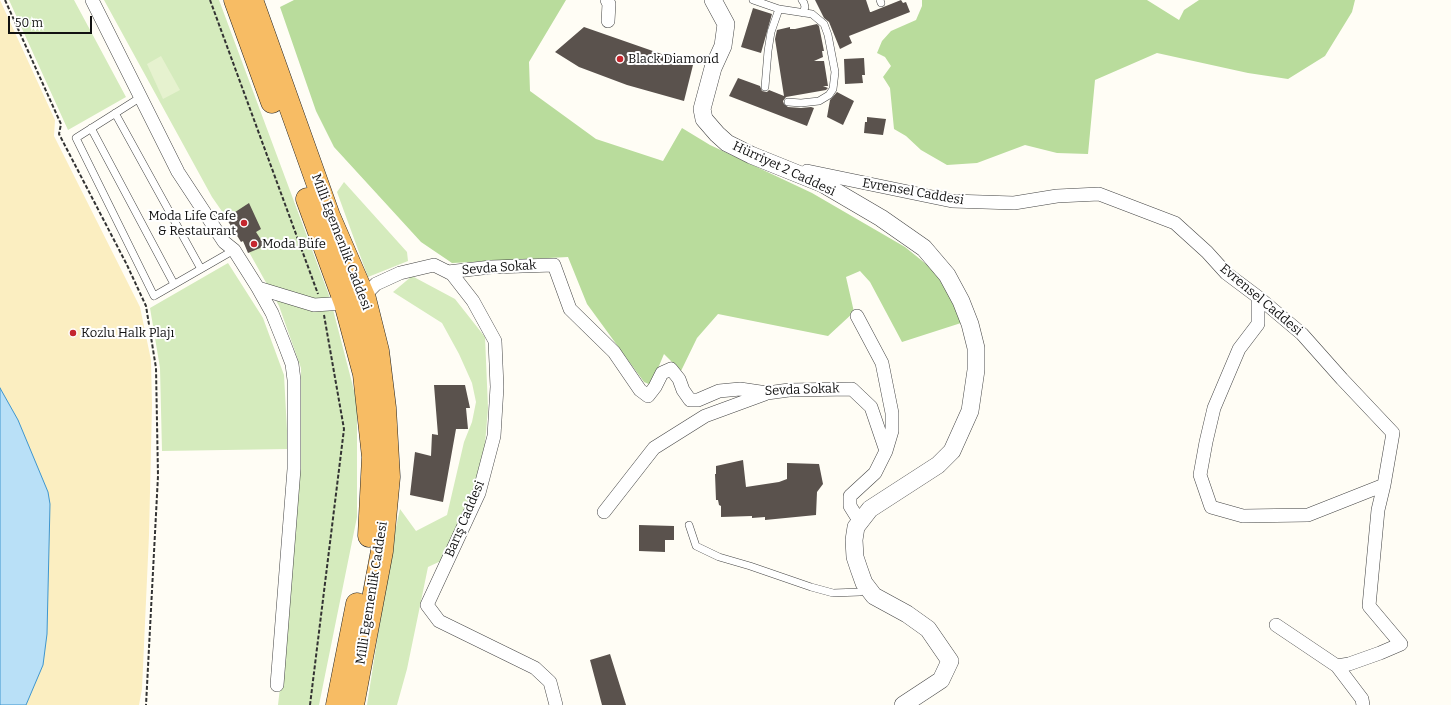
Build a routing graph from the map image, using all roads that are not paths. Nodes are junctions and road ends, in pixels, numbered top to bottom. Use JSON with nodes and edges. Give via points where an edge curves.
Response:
{"nodes":[{"id":1,"x":92,"y":0,"type":"edge"},
{"id":2,"x":235,"y":0,"type":"edge"},
{"id":3,"x":252,"y":0,"type":"edge"},
{"id":4,"x":606,"y":0,"type":"edge"},
{"id":5,"x":713,"y":0,"type":"edge"},
{"id":6,"x":753,"y":0,"type":"edge"},
{"id":7,"x":802,"y":0,"type":"edge"},
{"id":8,"x":778,"y":9,"type":"junction"},
{"id":9,"x":803,"y":13,"type":"junction"},
{"id":10,"x":608,"y":21,"type":"dead end"},
{"id":11,"x":765,"y":87,"type":"dead end"},
{"id":12,"x":141,"y":96,"type":"junction"},
{"id":13,"x":788,"y":102,"type":"dead end"},
{"id":14,"x":116,"y":113,"type":"junction"},
{"id":15,"x":92,"y":128,"type":"junction"},
{"id":16,"x":770,"y":162,"type":"junction"},
{"id":17,"x":234,"y":250,"type":"junction"},
{"id":18,"x":201,"y":269,"type":"junction"},
{"id":19,"x":448,"y":272,"type":"junction"},
{"id":20,"x":174,"y":284,"type":"junction"},
{"id":21,"x":258,"y":288,"type":"junction"},
{"id":22,"x":1258,"y":297,"type":"junction"},
{"id":23,"x":355,"y":300,"type":"junction"},
{"id":24,"x":857,"y":316,"type":"dead end"},
{"id":25,"x":767,"y":393,"type":"junction"},
{"id":26,"x":886,"y":451,"type":"junction"},
{"id":27,"x":1384,"y":485,"type":"junction"},
{"id":28,"x":604,"y":512,"type":"dead end"},
{"id":29,"x":860,"y":522,"type":"junction"},
{"id":30,"x":689,"y":526,"type":"dead end"},
{"id":31,"x":868,"y":588,"type":"junction"},
{"id":32,"x":1276,"y":625,"type":"dead end"},
{"id":33,"x":1337,"y":666,"type":"junction"},
{"id":34,"x":277,"y":685,"type":"dead end"},
{"id":35,"x":337,"y":705,"type":"edge"},
{"id":36,"x":353,"y":705,"type":"edge"},
{"id":37,"x":556,"y":705,"type":"edge"},
{"id":38,"x":903,"y":705,"type":"edge"},
{"id":39,"x":1363,"y":705,"type":"edge"}],
"edges":[{"from":1,"to":12,"type":"street"},
{"from":2,"to":23,"type":"highway","name":"Milli Egemenlik Caddesi"},
{"from":3,"to":23,"type":"highway","name":"Milli Egemenlik Caddesi","via":[[329,216]]},
{"from":4,"to":10,"type":"street","via":[[609,4]]},
{"from":5,"to":16,"type":"street","name":"Hürriyet 2 Caddesi","via":[[726,24],[723,46],[713,68],[702,109],[704,119],[728,143]]},
{"from":6,"to":8,"type":"lane"},
{"from":7,"to":9,"type":"lane","via":[[805,7]]},
{"from":8,"to":9,"type":"lane"},
{"from":8,"to":11,"type":"lane","via":[[771,32]]},
{"from":9,"to":13,"type":"lane","via":[[812,14],[824,24],[835,72],[833,89],[819,101]]},
{"from":12,"to":14,"type":"lane"},
{"from":12,"to":17,"type":"street","via":[[178,172],[224,242]]},
{"from":14,"to":15,"type":"lane"},
{"from":14,"to":18,"type":"lane"},
{"from":15,"to":20,"type":"lane"},
{"from":15,"to":20,"type":"lane","via":[[76,138],[154,296]]},
{"from":16,"to":22,"type":"street","name":"Evrensel Caddesi","via":[[952,201],[1014,203],[1057,196],[1099,194],[1175,223],[1226,272]]},
{"from":16,"to":29,"type":"street","name":"Hürriyet 2 Caddesi","via":[[823,184],[881,218],[924,248],[947,275],[970,324],[976,348],[976,370],[970,411],[952,451],[938,465],[870,509]]},
{"from":17,"to":18,"type":"lane"},
{"from":17,"to":21,"type":"street"},
{"from":18,"to":20,"type":"lane"},
{"from":19,"to":23,"type":"street","name":"Barış Caddesi","via":[[434,265],[400,273],[376,284]]},
{"from":19,"to":25,"type":"street","name":"Sevda Sokak","via":[[491,267],[554,265],[570,310],[614,352],[640,390],[648,396],[662,373],[671,370],[690,400],[698,400],[719,391],[740,389]]},
{"from":19,"to":37,"type":"street","name":"Barış Caddesi","via":[[473,301],[495,341],[497,387],[494,436],[479,493],[427,605],[440,622],[535,668],[550,682]]},
{"from":21,"to":23,"type":"street","via":[[314,305]]},
{"from":21,"to":34,"type":"street","via":[[284,343],[292,364],[294,380],[294,468]]},
{"from":22,"to":27,"type":"street","name":"Evrensel Caddesi","via":[[1302,334],[1393,433]]},
{"from":22,"to":27,"type":"street","via":[[1258,324],[1239,349],[1214,408],[1209,429],[1200,475],[1211,507],[1243,516],[1308,515]]},
{"from":23,"to":35,"type":"highway","name":"Milli Egemenlik Caddesi","via":[[374,457],[368,545]]},
{"from":23,"to":36,"type":"highway","name":"Milli Egemenlik Caddesi","via":[[378,351],[385,408],[389,477],[382,551]]},
{"from":24,"to":26,"type":"street","via":[[882,363],[892,413],[892,431]]},
{"from":25,"to":26,"type":"street","name":"Sevda Sokak","via":[[852,388],[871,407]]},
{"from":25,"to":28,"type":"street","via":[[705,416],[654,448]]},
{"from":26,"to":29,"type":"street","via":[[875,473],[850,496],[850,506]]},
{"from":27,"to":33,"type":"street","name":"Evrensel Caddesi","via":[[1378,510],[1369,606],[1401,644],[1349,664]]},
{"from":29,"to":31,"type":"street","name":"Hürriyet 2 Caddesi","via":[[856,527],[854,540],[855,557]]},
{"from":30,"to":31,"type":"lane","via":[[696,546],[719,556],[833,593],[860,592]]},
{"from":31,"to":38,"type":"street","name":"Hürriyet 2 Caddesi","via":[[874,596],[928,629],[950,661],[941,680]]},
{"from":32,"to":33,"type":"street"},
{"from":33,"to":39,"type":"street","via":[[1362,699]]}]}
